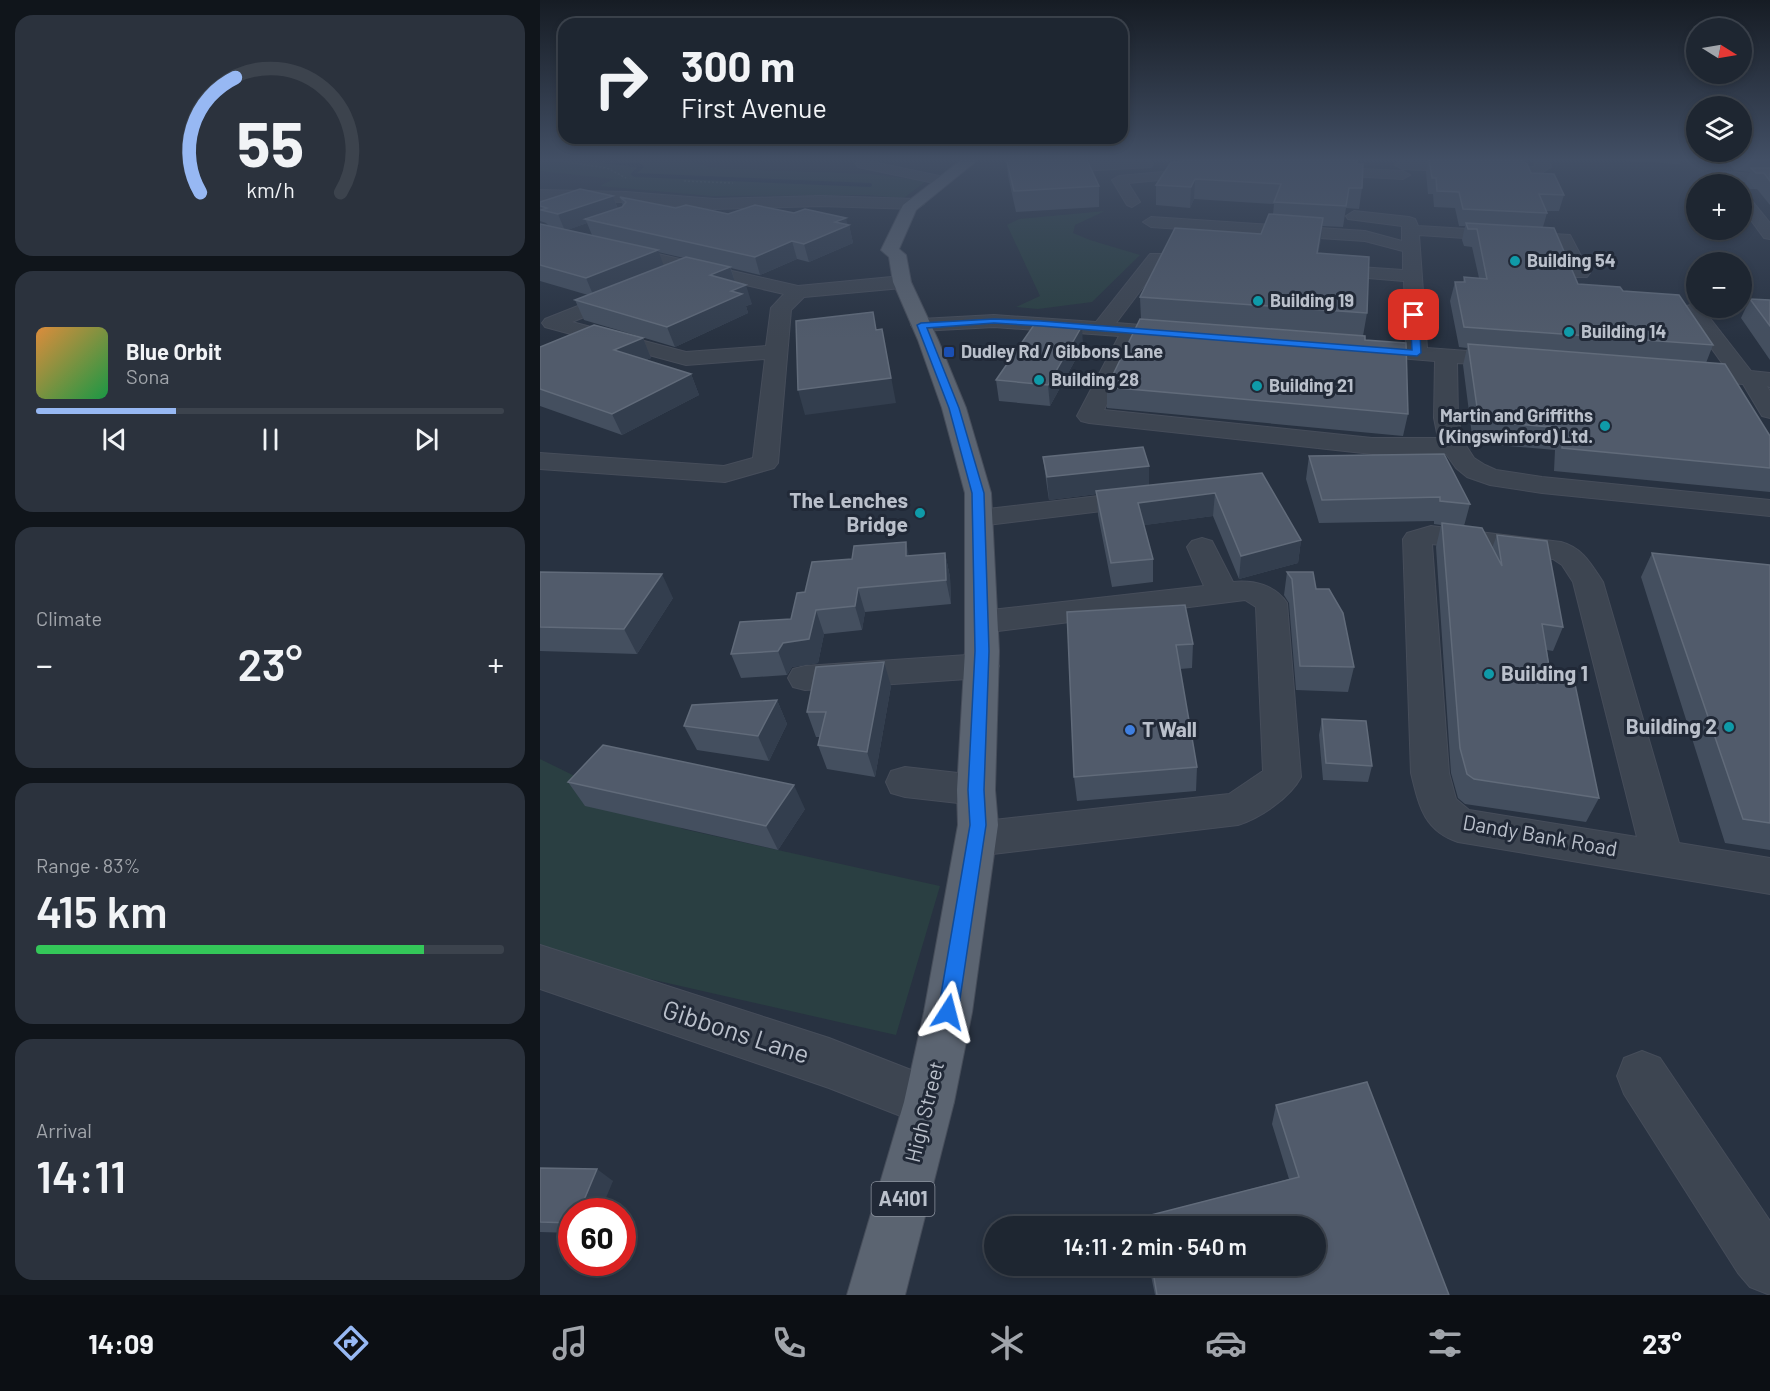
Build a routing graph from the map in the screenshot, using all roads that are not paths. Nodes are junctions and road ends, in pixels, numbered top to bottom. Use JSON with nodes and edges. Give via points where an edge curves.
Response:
{"nodes":[{"id":1,"x":903,"y":218,"type":"edge"},
{"id":2,"x":1387,"y":218,"type":"edge"},
{"id":3,"x":1408,"y":218,"type":"edge"},
{"id":4,"x":1756,"y":218,"type":"edge"},
{"id":5,"x":1151,"y":222,"type":"dead end"},
{"id":6,"x":600,"y":227,"type":"edge"},
{"id":7,"x":540,"y":232,"type":"edge"},
{"id":8,"x":1410,"y":233,"type":"junction"},
{"id":9,"x":1770,"y":234,"type":"edge"},
{"id":10,"x":566,"y":238,"type":"junction"},
{"id":11,"x":1156,"y":258,"type":"dead end"},
{"id":12,"x":691,"y":267,"type":"junction"},
{"id":13,"x":1344,"y":271,"type":"edge"},
{"id":14,"x":1581,"y":273,"type":"dead end"},
{"id":15,"x":1412,"y":276,"type":"junction"},
{"id":16,"x":659,"y":280,"type":"edge"},
{"id":17,"x":902,"y":282,"type":"junction"},
{"id":18,"x":638,"y":289,"type":"edge"},
{"id":19,"x":798,"y":292,"type":"junction"},
{"id":20,"x":1701,"y":318,"type":"edge"},
{"id":21,"x":921,"y":325,"type":"junction"},
{"id":22,"x":1102,"y":328,"type":"junction"},
{"id":23,"x":1020,"y":336,"type":"dead end"},
{"id":24,"x":1201,"y":336,"type":"edge"},
{"id":25,"x":1128,"y":337,"type":"junction"},
{"id":26,"x":1337,"y":347,"type":"edge"},
{"id":27,"x":777,"y":352,"type":"junction"},
{"id":28,"x":1417,"y":353,"type":"junction"},
{"id":29,"x":1446,"y":355,"type":"junction"},
{"id":30,"x":1529,"y":362,"type":"edge"},
{"id":31,"x":1672,"y":372,"type":"edge"},
{"id":32,"x":1755,"y":378,"type":"edge"},
{"id":33,"x":1770,"y":411,"type":"edge"},
{"id":34,"x":1454,"y":446,"type":"junction"},
{"id":35,"x":542,"y":460,"type":"edge"},
{"id":36,"x":1167,"y":496,"type":"edge"},
{"id":37,"x":1770,"y":508,"type":"edge"},
{"id":38,"x":979,"y":518,"type":"junction"},
{"id":39,"x":1202,"y":547,"type":"dead end"},
{"id":40,"x":1223,"y":593,"type":"junction"},
{"id":41,"x":981,"y":622,"type":"junction"},
{"id":42,"x":982,"y":666,"type":"junction"},
{"id":43,"x":805,"y":678,"type":"dead end"},
{"id":44,"x":905,"y":783,"type":"dead end"},
{"id":45,"x":976,"y":790,"type":"junction"},
{"id":46,"x":976,"y":839,"type":"junction"},
{"id":47,"x":1663,"y":858,"type":"junction"},
{"id":48,"x":1770,"y":876,"type":"edge"},
{"id":49,"x":540,"y":967,"type":"edge"},
{"id":50,"x":1642,"y":1076,"type":"dead end"},
{"id":51,"x":929,"y":1102,"type":"junction"},
{"id":52,"x":1770,"y":1267,"type":"edge"},
{"id":53,"x":876,"y":1295,"type":"edge"}],
"edges":[{"from":1,"to":17,"type":"main road","number":"A4101","via":[[890,250],[897,255]]},
{"from":2,"to":8,"type":"street"},
{"from":3,"to":8,"type":"street"},
{"from":4,"to":9,"type":"street"},
{"from":5,"to":8,"type":"street","via":[[1285,239]]},
{"from":6,"to":10,"type":"street"},
{"from":7,"to":10,"type":"street"},
{"from":8,"to":14,"type":"street","via":[[1564,239]]},
{"from":8,"to":15,"type":"street"},
{"from":10,"to":12,"type":"street"},
{"from":11,"to":22,"type":"street"},
{"from":12,"to":16,"type":"street"},
{"from":12,"to":19,"type":"street"},
{"from":13,"to":15,"type":"street"},
{"from":15,"to":28,"type":"street"},
{"from":17,"to":19,"type":"street"},
{"from":17,"to":21,"type":"main road","number":"A4101"},
{"from":18,"to":27,"type":"street","via":[[552,323],[686,359]]},
{"from":19,"to":27,"type":"street","via":[[781,308]]},
{"from":20,"to":32,"type":"street"},
{"from":21,"to":22,"type":"street","via":[[994,321]]},
{"from":21,"to":38,"type":"main road","name":"High Street","number":"A4101","via":[[954,408],[978,493]]},
{"from":22,"to":25,"type":"street"},
{"from":23,"to":25,"type":"street"},
{"from":24,"to":25,"type":"street"},
{"from":25,"to":34,"type":"street","via":[[1089,416],[1372,446]]},
{"from":26,"to":28,"type":"street"},
{"from":27,"to":35,"type":"street","via":[[765,463],[725,474]]},
{"from":28,"to":29,"type":"street"},
{"from":29,"to":30,"type":"street"},
{"from":29,"to":34,"type":"street","via":[[1446,418]]},
{"from":31,"to":32,"type":"street"},
{"from":32,"to":33,"type":"street"},
{"from":34,"to":37,"type":"street","via":[[1465,463],[1490,477]]},
{"from":36,"to":38,"type":"street"},
{"from":38,"to":41,"type":"main road","name":"High Street","number":"A4101"},
{"from":39,"to":40,"type":"street"},
{"from":40,"to":41,"type":"street"},
{"from":40,"to":46,"type":"street","via":[[1250,590],[1271,603],[1282,777],[1238,809]]},
{"from":41,"to":42,"type":"main road","name":"High Street","number":"A4101"},
{"from":42,"to":43,"type":"street"},
{"from":42,"to":45,"type":"main road","name":"High Street","number":"A4101"},
{"from":44,"to":45,"type":"street"},
{"from":45,"to":46,"type":"main road","name":"High Street","number":"A4101"},
{"from":46,"to":51,"type":"main road","name":"High Street","number":"A4101"},
{"from":47,"to":47,"type":"street","name":"Dandy Bank Road","via":[[1458,825],[1439,807],[1430,773],[1417,539],[1431,535],[1561,551],[1573,559],[1588,582]]},
{"from":47,"to":48,"type":"street","name":"Dandy Bank Road"},
{"from":49,"to":51,"type":"street","name":"Gibbons Lane","via":[[829,1063]]},
{"from":50,"to":52,"type":"street"},
{"from":51,"to":53,"type":"main road","name":"High Street","number":"A4101"}]}
